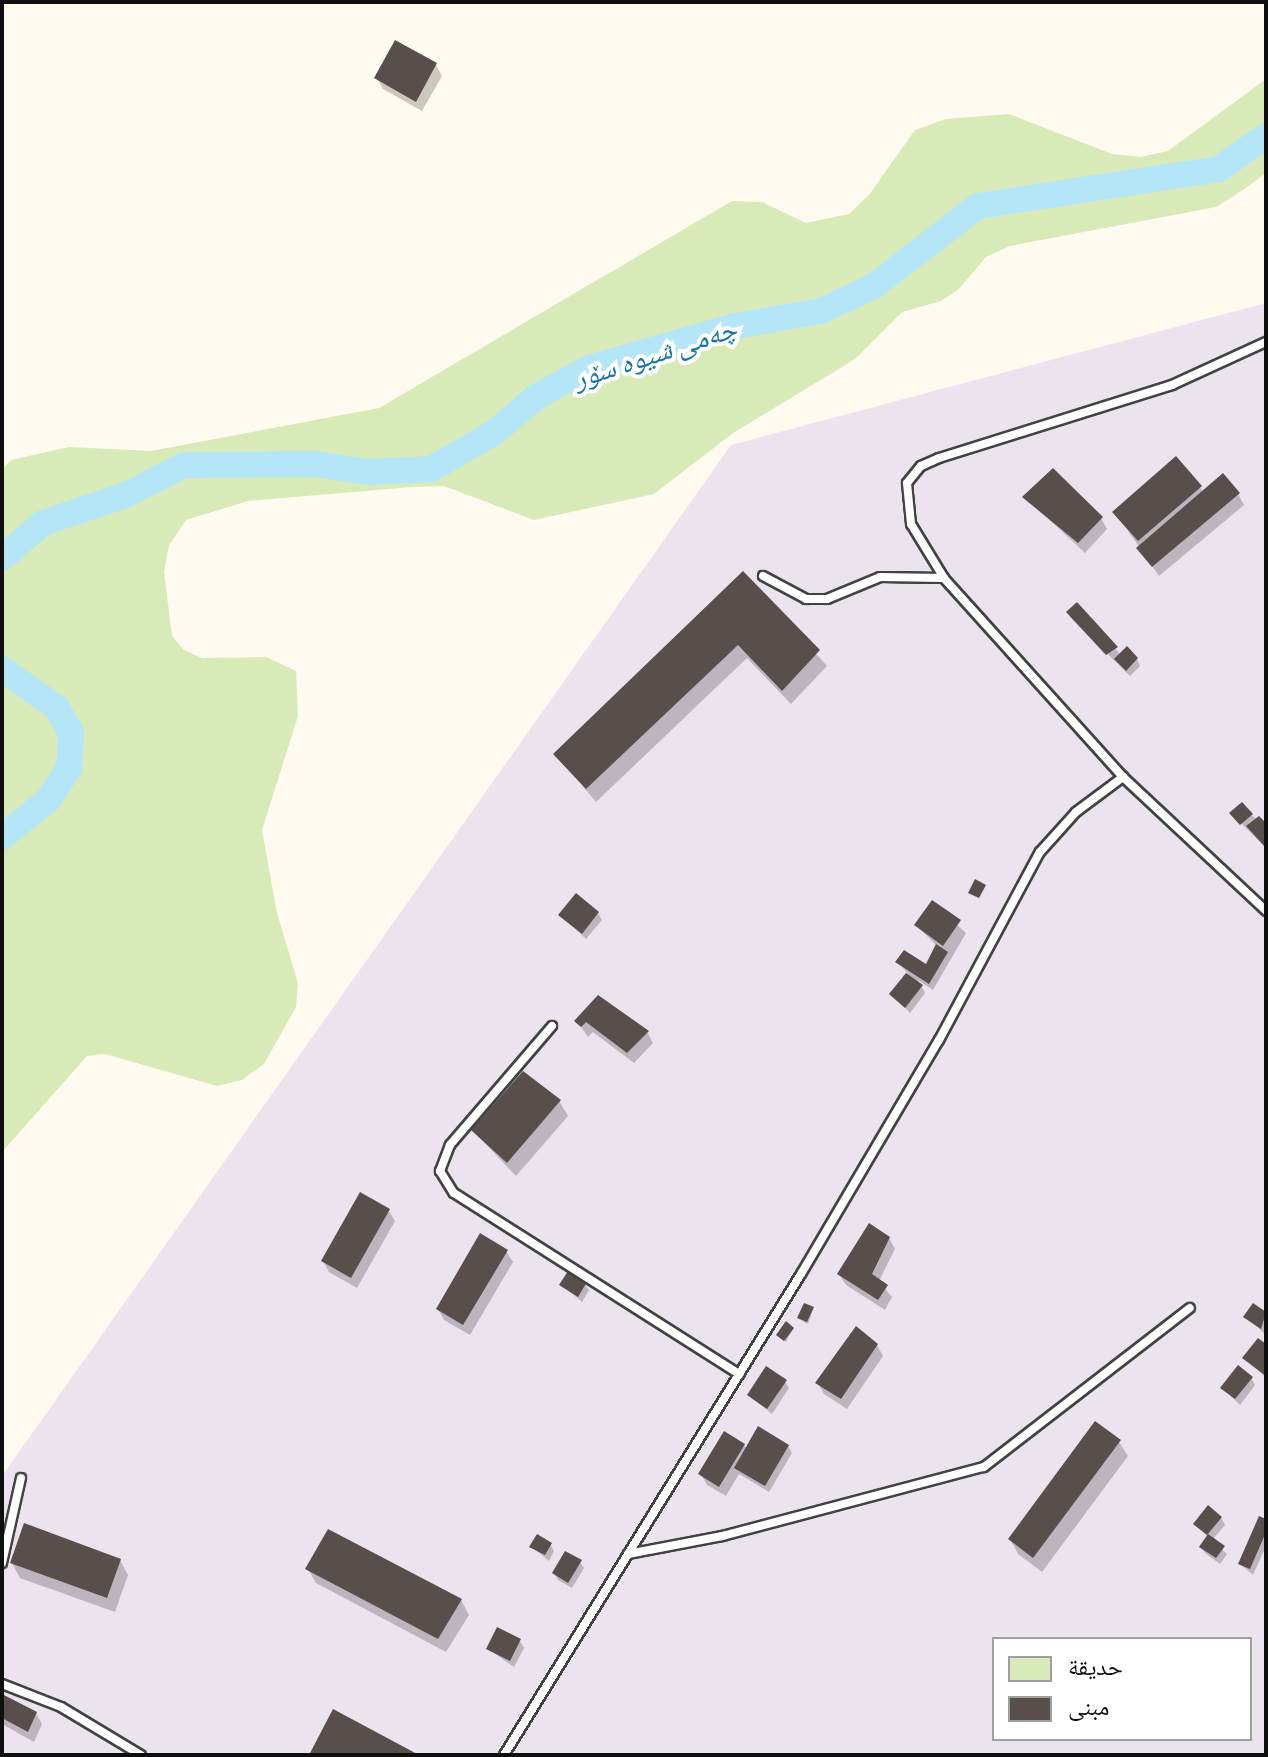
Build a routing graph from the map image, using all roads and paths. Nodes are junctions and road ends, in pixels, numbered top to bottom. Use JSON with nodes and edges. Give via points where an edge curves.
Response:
{"nodes":[{"id":1,"x":1266,"y":342,"type":"edge"},
{"id":2,"x":763,"y":576,"type":"dead end"},
{"id":3,"x":944,"y":578,"type":"junction"},
{"id":4,"x":1123,"y":777,"type":"junction"},
{"id":5,"x":1266,"y":911,"type":"edge"},
{"id":6,"x":552,"y":1026,"type":"dead end"},
{"id":7,"x":1190,"y":1308,"type":"dead end"},
{"id":8,"x":739,"y":1374,"type":"junction"},
{"id":9,"x":21,"y":1478,"type":"dead end"},
{"id":10,"x":628,"y":1554,"type":"junction"},
{"id":11,"x":2,"y":1563,"type":"edge"},
{"id":12,"x":2,"y":1684,"type":"edge"},
{"id":13,"x":141,"y":1755,"type":"edge"},
{"id":14,"x":504,"y":1755,"type":"edge"}],
"edges":[{"from":1,"to":3,"type":"lane","via":[[1172,385],[921,466],[907,483],[911,524]]},
{"from":2,"to":3,"type":"lane","via":[[806,599],[827,599],[880,577]]},
{"from":3,"to":4,"type":"lane"},
{"from":4,"to":5,"type":"lane"},
{"from":4,"to":8,"type":"lane","via":[[1076,812],[1040,852],[939,1040]]},
{"from":6,"to":8,"type":"lane","via":[[450,1145],[440,1171],[454,1193]]},
{"from":7,"to":10,"type":"lane","via":[[984,1467],[722,1536]]},
{"from":8,"to":10,"type":"lane"},
{"from":9,"to":11,"type":"lane"},
{"from":10,"to":14,"type":"lane"},
{"from":12,"to":13,"type":"lane","via":[[61,1707]]}]}
